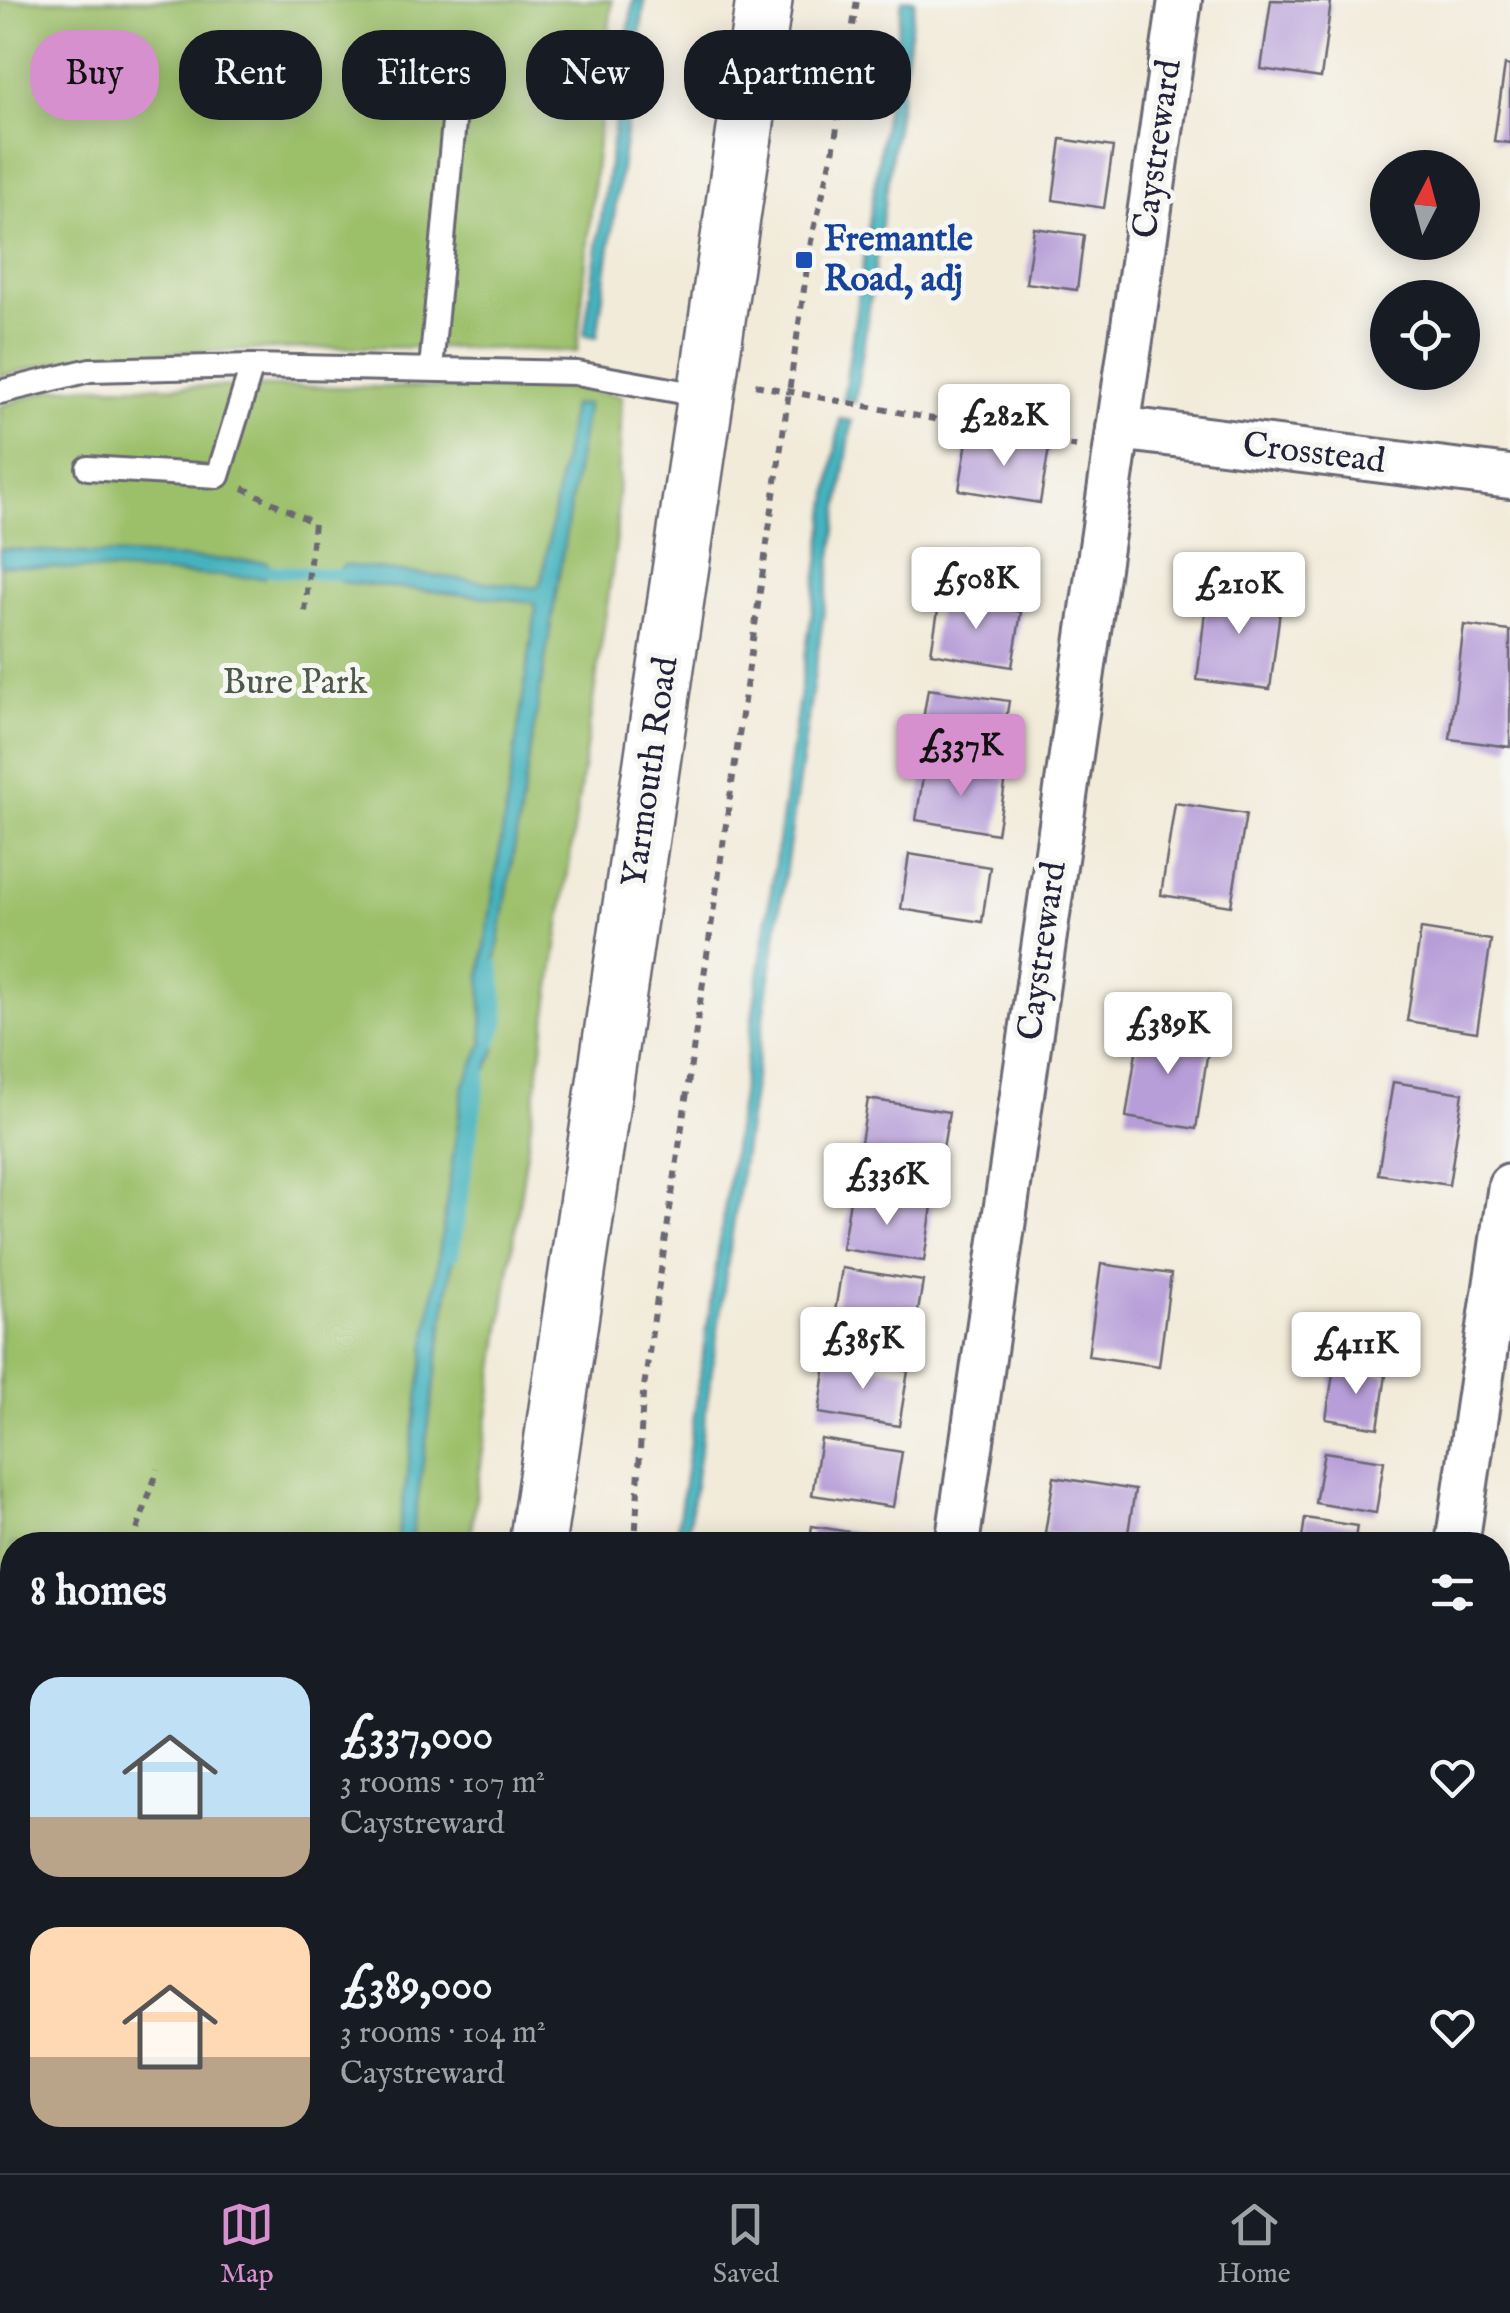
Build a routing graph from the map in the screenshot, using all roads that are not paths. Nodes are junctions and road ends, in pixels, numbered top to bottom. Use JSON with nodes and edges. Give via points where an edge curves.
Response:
{"nodes":[{"id":1,"x":764,"y":0,"type":"edge"},
{"id":2,"x":1180,"y":0,"type":"edge"},
{"id":3,"x":454,"y":120,"type":"edge"},
{"id":4,"x":252,"y":366,"type":"junction"},
{"id":5,"x":432,"y":369,"type":"junction"},
{"id":6,"x":707,"y":387,"type":"junction"},
{"id":7,"x":0,"y":392,"type":"edge"},
{"id":8,"x":1116,"y":441,"type":"junction"},
{"id":9,"x":88,"y":468,"type":"dead end"},
{"id":10,"x":1510,"y":477,"type":"edge"},
{"id":11,"x":1510,"y":1185,"type":"edge"},
{"id":12,"x":539,"y":1532,"type":"edge"},
{"id":13,"x":960,"y":1532,"type":"edge"},
{"id":14,"x":1459,"y":1532,"type":"edge"}],
"edges":[{"from":1,"to":6,"type":"main road","name":"Yarmouth Road"},
{"from":2,"to":8,"type":"street","name":"Caystreward"},
{"from":3,"to":5,"type":"lane"},
{"from":4,"to":5,"type":"lane"},
{"from":4,"to":7,"type":"lane","via":[[90,370]]},
{"from":4,"to":9,"type":"lane","via":[[218,476]]},
{"from":5,"to":6,"type":"lane"},
{"from":6,"to":12,"type":"main road","name":"Yarmouth Road"},
{"from":8,"to":10,"type":"street","name":"Crosstead"},
{"from":8,"to":13,"type":"street","name":"Caystreward"},
{"from":11,"to":14,"type":"street"}]}
